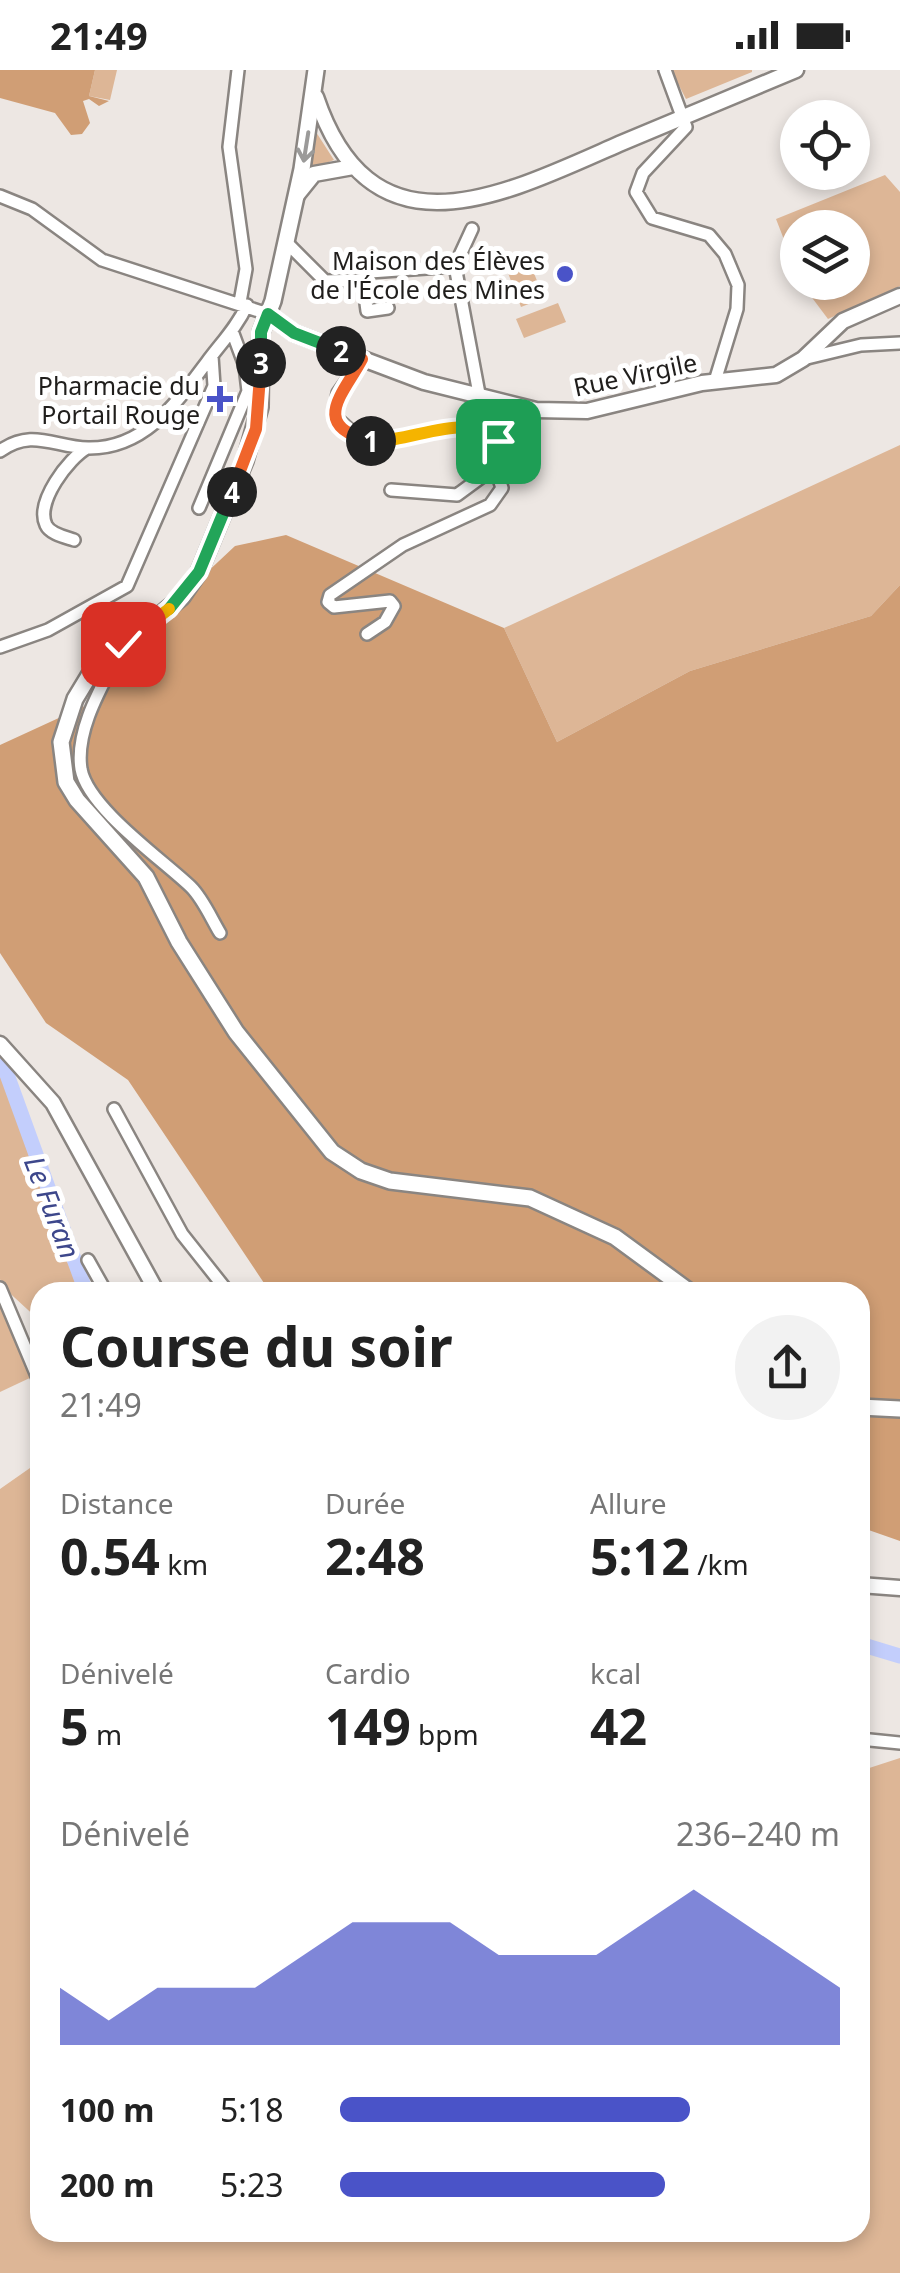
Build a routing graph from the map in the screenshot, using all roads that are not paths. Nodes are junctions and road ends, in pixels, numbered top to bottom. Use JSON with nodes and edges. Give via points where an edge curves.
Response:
{"nodes":[{"id":1,"x":238,"y":70,"type":"edge"},
{"id":2,"x":316,"y":70,"type":"edge"},
{"id":3,"x":665,"y":70,"type":"edge"},
{"id":4,"x":796,"y":70,"type":"edge"},
{"id":5,"x":762,"y":77,"type":"edge"},
{"id":6,"x":316,"y":97,"type":"junction"},
{"id":7,"x":684,"y":116,"type":"junction"},
{"id":8,"x":353,"y":167,"type":"junction"},
{"id":9,"x":0,"y":196,"type":"edge"},
{"id":10,"x":296,"y":196,"type":"junction"},
{"id":11,"x":472,"y":229,"type":"dead end"},
{"id":12,"x":286,"y":242,"type":"junction"},
{"id":13,"x":455,"y":266,"type":"junction"},
{"id":14,"x":363,"y":280,"type":"junction"},
{"id":15,"x":900,"y":296,"type":"edge"},
{"id":16,"x":243,"y":303,"type":"junction"},
{"id":17,"x":388,"y":308,"type":"dead end"},
{"id":18,"x":268,"y":314,"type":"junction"},
{"id":19,"x":232,"y":331,"type":"junction"},
{"id":20,"x":900,"y":343,"type":"edge"},
{"id":21,"x":212,"y":356,"type":"junction"},
{"id":22,"x":362,"y":359,"type":"junction"},
{"id":23,"x":803,"y":359,"type":"junction"},
{"id":24,"x":715,"y":380,"type":"junction"},
{"id":25,"x":480,"y":399,"type":"junction"},
{"id":26,"x":87,"y":448,"type":"junction"},
{"id":27,"x":0,"y":451,"type":"edge"},
{"id":28,"x":495,"y":468,"type":"junction"},
{"id":29,"x":391,"y":490,"type":"dead end"},
{"id":30,"x":199,"y":508,"type":"dead end"},
{"id":31,"x":74,"y":540,"type":"dead end"},
{"id":32,"x":367,"y":634,"type":"dead end"},
{"id":33,"x":123,"y":644,"type":"junction"},
{"id":34,"x":0,"y":647,"type":"edge"},
{"id":35,"x":220,"y":933,"type":"dead end"},
{"id":36,"x":0,"y":1044,"type":"edge"},
{"id":37,"x":114,"y":1109,"type":"dead end"},
{"id":38,"x":88,"y":1260,"type":"dead end"},
{"id":39,"x":100,"y":1282,"type":"edge"},
{"id":40,"x":152,"y":1282,"type":"edge"},
{"id":41,"x":220,"y":1282,"type":"edge"},
{"id":42,"x":677,"y":1282,"type":"edge"},
{"id":43,"x":0,"y":1288,"type":"edge"},
{"id":44,"x":30,"y":1360,"type":"edge"},
{"id":45,"x":870,"y":1408,"type":"edge"},
{"id":46,"x":900,"y":1409,"type":"edge"},
{"id":47,"x":870,"y":1586,"type":"edge"},
{"id":48,"x":900,"y":1588,"type":"edge"},
{"id":49,"x":870,"y":1740,"type":"edge"},
{"id":50,"x":900,"y":1744,"type":"edge"}],
"edges":[{"from":1,"to":16,"type":"street","via":[[229,148],[246,268]]},
{"from":2,"to":6,"type":"main road"},
{"from":3,"to":7,"type":"street"},
{"from":4,"to":5,"type":"street"},
{"from":5,"to":7,"type":"street"},
{"from":6,"to":8,"type":"street"},
{"from":6,"to":10,"type":"main road","one_way":true},
{"from":7,"to":8,"type":"street","via":[[471,202],[410,200]]},
{"from":7,"to":24,"type":"street","via":[[684,134],[643,173],[636,192],[652,218],[709,234],[725,254],[738,285],[737,309]]},
{"from":8,"to":10,"type":"street","via":[[314,174]]},
{"from":9,"to":16,"type":"street","via":[[32,209],[102,260]]},
{"from":10,"to":12,"type":"main road"},
{"from":11,"to":13,"type":"street"},
{"from":12,"to":14,"type":"street","via":[[325,282]]},
{"from":12,"to":18,"type":"main road"},
{"from":13,"to":14,"type":"street","via":[[370,272]]},
{"from":13,"to":25,"type":"street"},
{"from":14,"to":17,"type":"street","via":[[367,311]]},
{"from":15,"to":23,"type":"street","name":"Rue Virgile","via":[[843,321]]},
{"from":16,"to":18,"type":"street"},
{"from":16,"to":19,"type":"street"},
{"from":18,"to":22,"type":"street","name":"Rue Virgile","via":[[294,333]]},
{"from":18,"to":33,"type":"main road","via":[[261,332],[256,429],[199,572],[182,597]]},
{"from":19,"to":21,"type":"street"},
{"from":19,"to":30,"type":"street","via":[[248,391]]},
{"from":20,"to":23,"type":"street"},
{"from":21,"to":26,"type":"street","via":[[172,410],[147,430]]},
{"from":21,"to":34,"type":"street","via":[[214,386],[127,586],[48,630]]},
{"from":22,"to":25,"type":"street","name":"Rue Virgile"},
{"from":22,"to":28,"type":"street","via":[[338,393],[338,424],[360,439],[384,442],[476,428],[498,441]]},
{"from":23,"to":24,"type":"street","name":"Rue Virgile","via":[[776,375]]},
{"from":24,"to":25,"type":"street","name":"Rue Virgile","via":[[587,411]]},
{"from":26,"to":27,"type":"street","via":[[40,437]]},
{"from":26,"to":31,"type":"street","via":[[57,481],[44,512],[53,532]]},
{"from":28,"to":29,"type":"street","via":[[458,495]]},
{"from":28,"to":32,"type":"street","via":[[502,488],[490,505],[403,544],[330,595],[334,606],[390,601],[394,606],[385,622]]},
{"from":33,"to":35,"type":"street","via":[[85,728],[81,769],[89,788],[194,890]]},
{"from":33,"to":42,"type":"main road","via":[[92,671],[75,699],[61,742],[66,782],[146,877],[236,1032],[310,1128],[360,1171],[390,1181],[505,1191],[551,1206],[628,1246]]},
{"from":36,"to":40,"type":"street","via":[[52,1102]]},
{"from":37,"to":41,"type":"street","via":[[182,1234]]},
{"from":38,"to":39,"type":"street"},
{"from":43,"to":44,"type":"street"},
{"from":45,"to":46,"type":"main road"},
{"from":47,"to":48,"type":"street"},
{"from":49,"to":50,"type":"street"}]}
